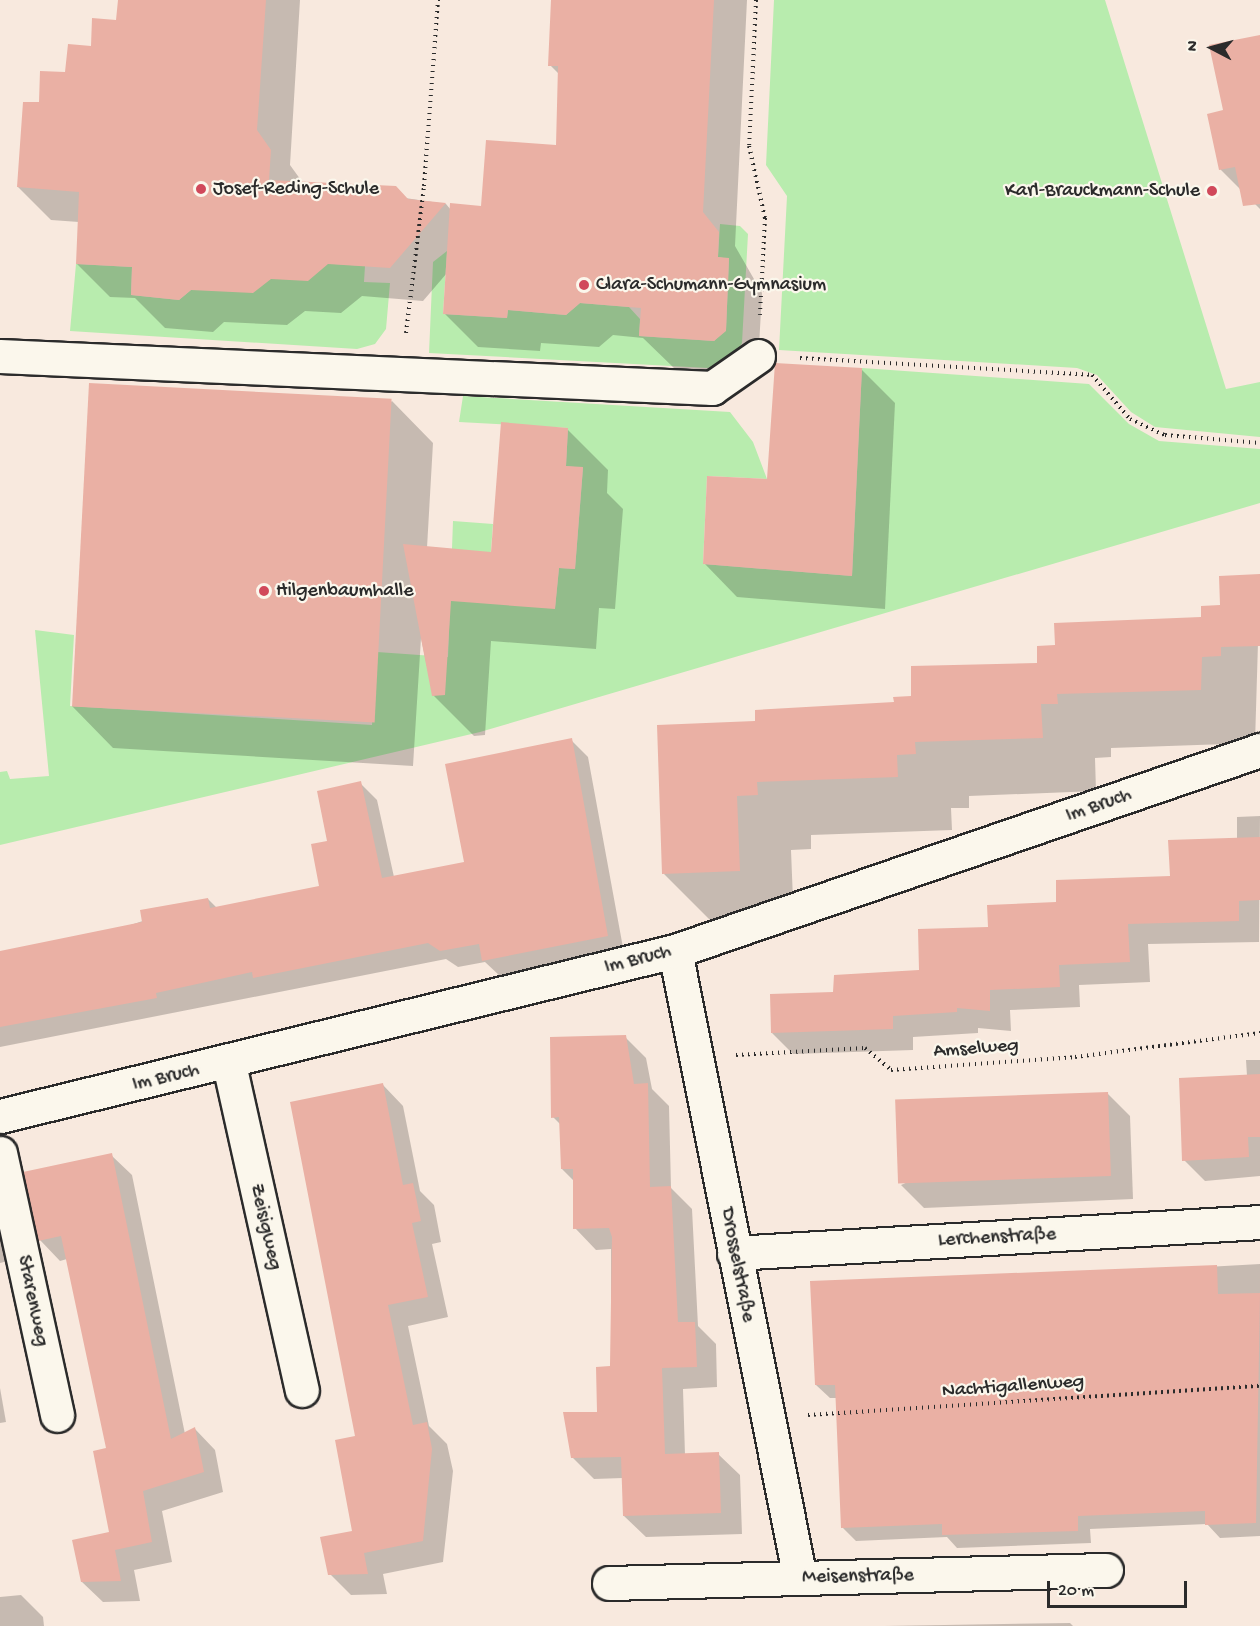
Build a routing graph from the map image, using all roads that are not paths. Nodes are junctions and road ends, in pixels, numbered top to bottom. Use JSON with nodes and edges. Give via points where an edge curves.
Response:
{"nodes":[{"id":1,"x":0,"y":356,"type":"edge"},
{"id":2,"x":758,"y":356,"type":"road end"},
{"id":3,"x":1260,"y":750,"type":"edge"},
{"id":4,"x":675,"y":951,"type":"junction"},
{"id":5,"x":229,"y":1064,"type":"junction"},
{"id":6,"x":0,"y":1116,"type":"edge"},
{"id":7,"x":0,"y":1153,"type":"edge"},
{"id":8,"x":1260,"y":1222,"type":"edge"},
{"id":9,"x":734,"y":1253,"type":"junction"},
{"id":10,"x":302,"y":1390,"type":"dead end"},
{"id":11,"x":57,"y":1415,"type":"dead end"},
{"id":12,"x":1106,"y":1570,"type":"dead end"},
{"id":13,"x":800,"y":1578,"type":"junction"},
{"id":14,"x":609,"y":1584,"type":"dead end"}],
"edges":[{"from":1,"to":2,"type":"street","via":[[712,388]]},
{"from":3,"to":4,"type":"street","name":"Im Bruch"},
{"from":4,"to":5,"type":"street","name":"Im Bruch"},
{"from":4,"to":9,"type":"street","name":"Drosselstraße","via":[[700,1056]]},
{"from":5,"to":6,"type":"street","name":"Im Bruch"},
{"from":5,"to":10,"type":"street","name":"Zeisigweg"},
{"from":7,"to":11,"type":"street","name":"Starenweg"},
{"from":8,"to":9,"type":"street","name":"Lerchenstraße"},
{"from":9,"to":13,"type":"street","name":"Drosselstraße"},
{"from":12,"to":13,"type":"street","name":"Meisenstraße"},
{"from":13,"to":14,"type":"street","name":"Meisenstraße"}]}
